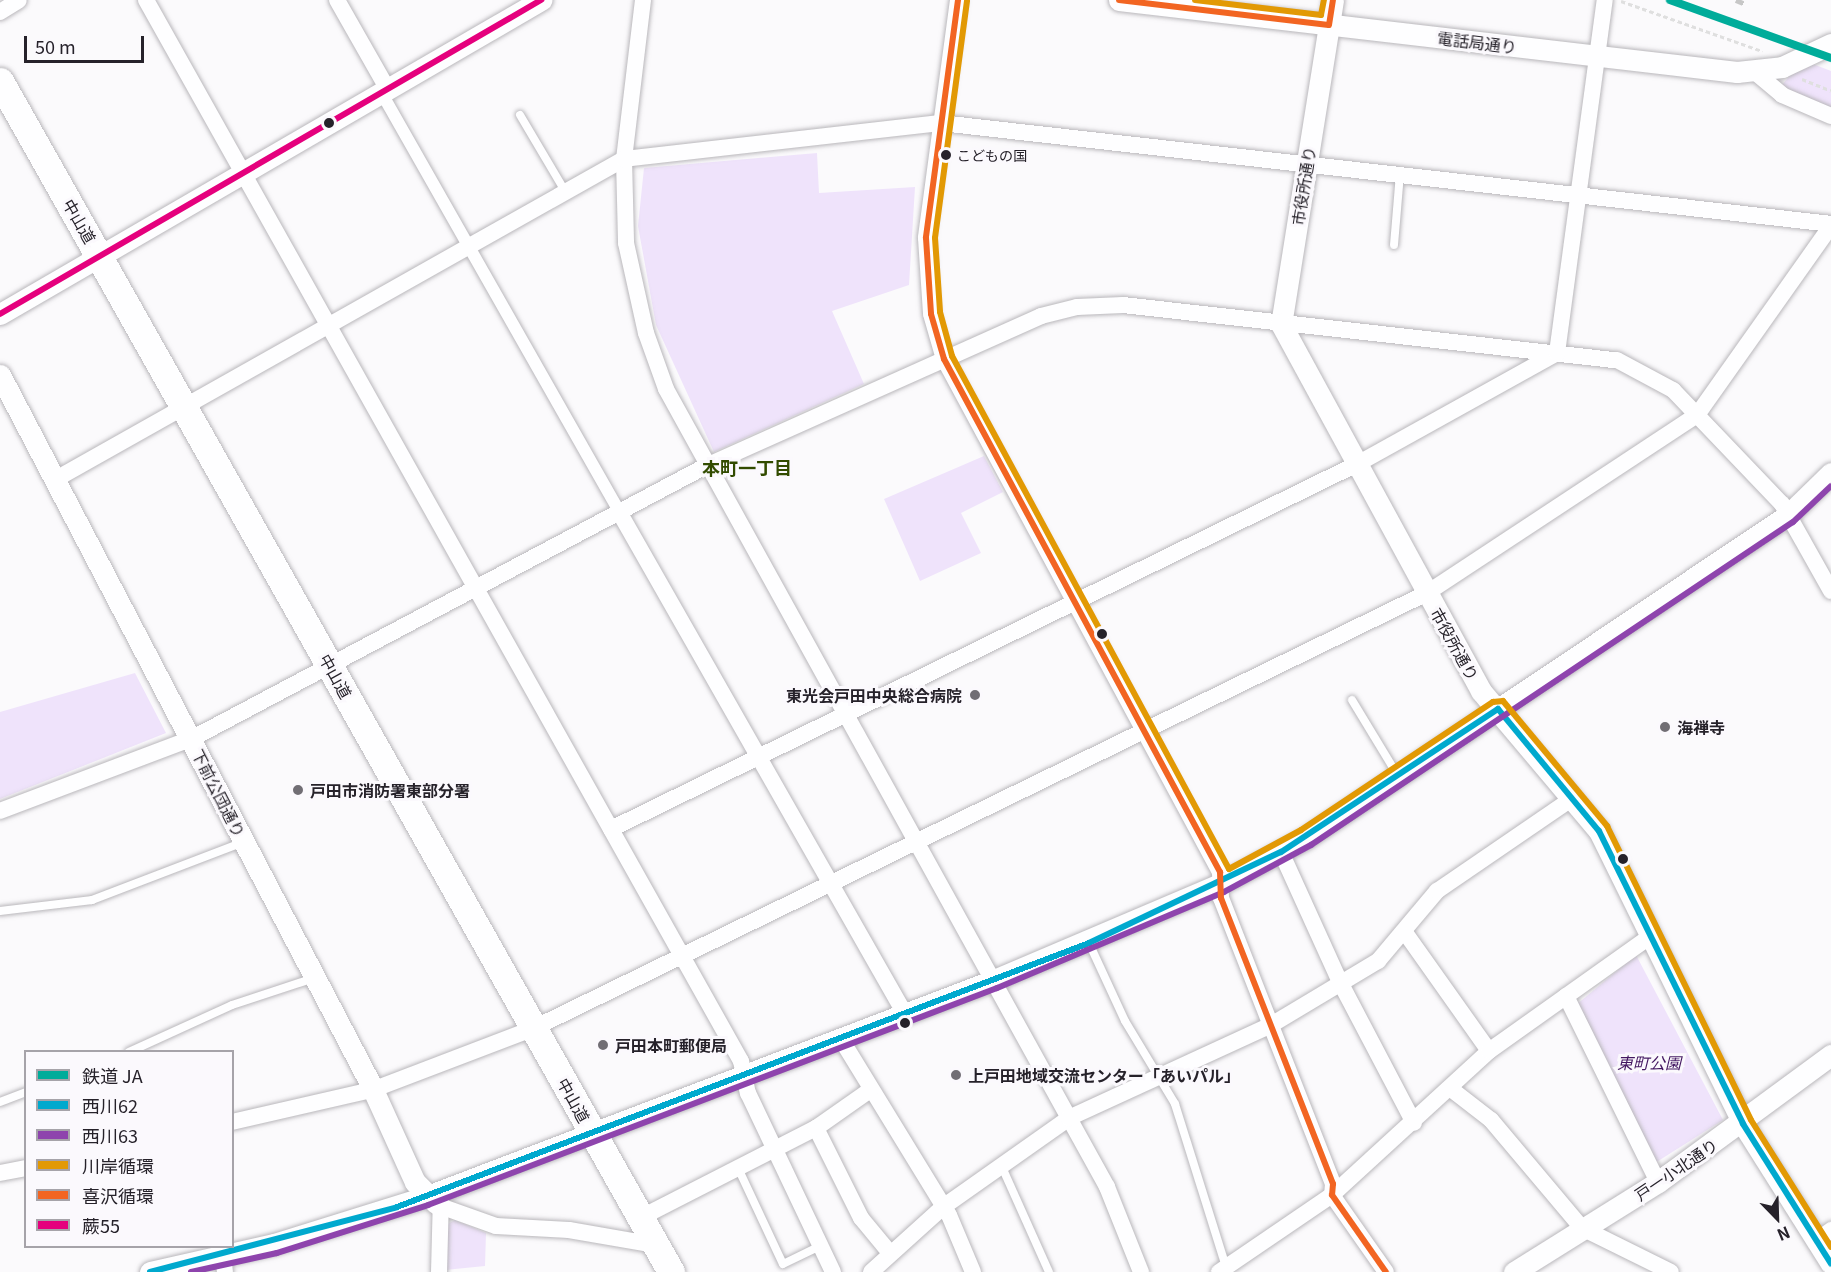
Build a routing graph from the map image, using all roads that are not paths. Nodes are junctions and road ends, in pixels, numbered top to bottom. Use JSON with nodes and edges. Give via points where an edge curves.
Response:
{"nodes":[{"id":1,"x":19,"y":0,"type":"edge"},
{"id":2,"x":146,"y":0,"type":"edge"},
{"id":3,"x":337,"y":0,"type":"edge"},
{"id":4,"x":541,"y":0,"type":"edge"},
{"id":5,"x":643,"y":0,"type":"edge"},
{"id":6,"x":958,"y":0,"type":"edge"},
{"id":7,"x":1119,"y":0,"type":"edge"},
{"id":8,"x":1333,"y":0,"type":"edge"},
{"id":9,"x":1605,"y":0,"type":"edge"},
{"id":10,"x":0,"y":12,"type":"edge"},
{"id":11,"x":1329,"y":25,"type":"junction"},
{"id":12,"x":1831,"y":44,"type":"edge"},
{"id":13,"x":1598,"y":56,"type":"junction"},
{"id":14,"x":1755,"y":72,"type":"junction"},
{"id":15,"x":0,"y":81,"type":"edge"},
{"id":16,"x":384,"y":90,"type":"junction"},
{"id":17,"x":520,"y":115,"type":"dead end"},
{"id":18,"x":1831,"y":116,"type":"edge"},
{"id":19,"x":941,"y":123,"type":"junction"},
{"id":20,"x":624,"y":159,"type":"junction"},
{"id":21,"x":1307,"y":163,"type":"junction"},
{"id":22,"x":244,"y":173,"type":"junction"},
{"id":23,"x":1400,"y":174,"type":"junction"},
{"id":24,"x":566,"y":191,"type":"junction"},
{"id":25,"x":1578,"y":195,"type":"junction"},
{"id":26,"x":1831,"y":225,"type":"edge"},
{"id":27,"x":469,"y":245,"type":"junction"},
{"id":28,"x":1394,"y":245,"type":"dead end"},
{"id":29,"x":102,"y":259,"type":"junction"},
{"id":30,"x":0,"y":314,"type":"edge"},
{"id":31,"x":328,"y":324,"type":"junction"},
{"id":32,"x":1281,"y":324,"type":"junction"},
{"id":33,"x":1557,"y":353,"type":"junction"},
{"id":34,"x":944,"y":359,"type":"junction"},
{"id":35,"x":0,"y":375,"type":"edge"},
{"id":36,"x":184,"y":405,"type":"junction"},
{"id":37,"x":1697,"y":415,"type":"junction"},
{"id":38,"x":1357,"y":464,"type":"junction"},
{"id":39,"x":706,"y":466,"type":"junction"},
{"id":40,"x":1831,"y":473,"type":"edge"},
{"id":41,"x":56,"y":478,"type":"junction"},
{"id":42,"x":618,"y":510,"type":"junction"},
{"id":43,"x":1788,"y":515,"type":"junction"},
{"id":44,"x":476,"y":587,"type":"junction"},
{"id":45,"x":1831,"y":591,"type":"edge"},
{"id":46,"x":1427,"y":593,"type":"junction"},
{"id":47,"x":1075,"y":602,"type":"junction"},
{"id":48,"x":329,"y":663,"type":"junction"},
{"id":49,"x":1352,"y":700,"type":"dead end"},
{"id":50,"x":1498,"y":709,"type":"junction"},
{"id":51,"x":846,"y":715,"type":"junction"},
{"id":52,"x":1144,"y":730,"type":"junction"},
{"id":53,"x":191,"y":739,"type":"junction"},
{"id":54,"x":760,"y":756,"type":"junction"},
{"id":55,"x":1398,"y":776,"type":"junction"},
{"id":56,"x":1573,"y":798,"type":"junction"},
{"id":57,"x":0,"y":810,"type":"edge"},
{"id":58,"x":611,"y":829,"type":"junction"},
{"id":59,"x":916,"y":840,"type":"junction"},
{"id":60,"x":244,"y":842,"type":"junction"},
{"id":61,"x":1281,"y":852,"type":"junction"},
{"id":62,"x":831,"y":882,"type":"junction"},
{"id":63,"x":1220,"y":884,"type":"junction"},
{"id":64,"x":0,"y":911,"type":"edge"},
{"id":65,"x":1404,"y":931,"type":"junction"},
{"id":66,"x":1651,"y":936,"type":"junction"},
{"id":67,"x":1089,"y":943,"type":"junction"},
{"id":68,"x":682,"y":954,"type":"junction"},
{"id":69,"x":315,"y":978,"type":"junction"},
{"id":70,"x":994,"y":980,"type":"junction"},
{"id":71,"x":1340,"y":982,"type":"junction"},
{"id":72,"x":1566,"y":996,"type":"junction"},
{"id":73,"x":905,"y":1014,"type":"junction"},
{"id":74,"x":1270,"y":1024,"type":"junction"},
{"id":75,"x":534,"y":1028,"type":"junction"},
{"id":76,"x":841,"y":1039,"type":"junction"},
{"id":77,"x":133,"y":1050,"type":"edge"},
{"id":78,"x":1489,"y":1052,"type":"junction"},
{"id":79,"x":1831,"y":1055,"type":"edge"},
{"id":80,"x":1157,"y":1075,"type":"junction"},
{"id":81,"x":744,"y":1077,"type":"junction"},
{"id":82,"x":1452,"y":1089,"type":"junction"},
{"id":83,"x":372,"y":1090,"type":"junction"},
{"id":84,"x":870,"y":1090,"type":"junction"},
{"id":85,"x":24,"y":1093,"type":"edge"},
{"id":86,"x":0,"y":1102,"type":"edge"},
{"id":87,"x":1069,"y":1118,"type":"junction"},
{"id":88,"x":234,"y":1122,"type":"edge"},
{"id":89,"x":1414,"y":1123,"type":"junction"},
{"id":90,"x":1743,"y":1124,"type":"junction"},
{"id":91,"x":816,"y":1128,"type":"junction"},
{"id":92,"x":592,"y":1134,"type":"junction"},
{"id":93,"x":774,"y":1150,"type":"junction"},
{"id":94,"x":1002,"y":1167,"type":"junction"},
{"id":95,"x":24,"y":1168,"type":"edge"},
{"id":96,"x":738,"y":1168,"type":"junction"},
{"id":97,"x":0,"y":1173,"type":"edge"},
{"id":98,"x":1658,"y":1182,"type":"junction"},
{"id":99,"x":1332,"y":1195,"type":"junction"},
{"id":100,"x":436,"y":1198,"type":"junction"},
{"id":101,"x":943,"y":1207,"type":"junction"},
{"id":102,"x":640,"y":1218,"type":"junction"},
{"id":103,"x":1582,"y":1228,"type":"junction"},
{"id":104,"x":1824,"y":1235,"type":"edge"},
{"id":105,"x":655,"y":1245,"type":"junction"},
{"id":106,"x":820,"y":1246,"type":"junction"},
{"id":107,"x":890,"y":1253,"type":"junction"},
{"id":108,"x":224,"y":1264,"type":"edge"},
{"id":109,"x":1831,"y":1264,"type":"edge"},
{"id":110,"x":1222,"y":1269,"type":"edge"},
{"id":111,"x":150,"y":1272,"type":"edge"},
{"id":112,"x":439,"y":1272,"type":"edge"},
{"id":113,"x":671,"y":1272,"type":"edge"},
{"id":114,"x":833,"y":1272,"type":"edge"},
{"id":115,"x":871,"y":1272,"type":"edge"},
{"id":116,"x":973,"y":1272,"type":"edge"},
{"id":117,"x":1048,"y":1272,"type":"edge"},
{"id":118,"x":1141,"y":1272,"type":"edge"},
{"id":119,"x":1386,"y":1272,"type":"edge"},
{"id":120,"x":1514,"y":1272,"type":"edge"},
{"id":121,"x":1671,"y":1272,"type":"edge"}],
"edges":[{"from":1,"to":10,"type":"street"},
{"from":2,"to":22,"type":"street"},
{"from":3,"to":16,"type":"street"},
{"from":4,"to":16,"type":"street"},
{"from":5,"to":20,"type":"street"},
{"from":6,"to":19,"type":"street"},
{"from":7,"to":11,"type":"street","name":"電話局通り"},
{"from":8,"to":11,"type":"street","name":"市役所通り"},
{"from":9,"to":13,"type":"street"},
{"from":11,"to":13,"type":"street","name":"電話局通り"},
{"from":11,"to":21,"type":"street","name":"市役所通り"},
{"from":12,"to":14,"type":"street","name":"電話局通り","via":[[1786,65]]},
{"from":13,"to":14,"type":"street","name":"電話局通り"},
{"from":13,"to":25,"type":"street"},
{"from":14,"to":18,"type":"street","via":[[1782,95]]},
{"from":15,"to":29,"type":"highway","name":"中山道"},
{"from":16,"to":22,"type":"street"},
{"from":16,"to":27,"type":"street"},
{"from":17,"to":24,"type":"lane"},
{"from":19,"to":20,"type":"street"},
{"from":19,"to":21,"type":"street"},
{"from":19,"to":34,"type":"street","via":[[926,238],[931,314]]},
{"from":20,"to":24,"type":"street"},
{"from":20,"to":39,"type":"street","via":[[626,243],[646,333],[666,389]]},
{"from":21,"to":23,"type":"street"},
{"from":21,"to":32,"type":"street","name":"市役所通り"},
{"from":22,"to":29,"type":"street"},
{"from":22,"to":31,"type":"street"},
{"from":23,"to":25,"type":"street"},
{"from":23,"to":28,"type":"lane"},
{"from":24,"to":27,"type":"street"},
{"from":25,"to":26,"type":"street"},
{"from":25,"to":33,"type":"street"},
{"from":26,"to":37,"type":"street"},
{"from":27,"to":31,"type":"street"},
{"from":27,"to":42,"type":"street"},
{"from":29,"to":30,"type":"street"},
{"from":29,"to":36,"type":"highway","name":"中山道"},
{"from":31,"to":36,"type":"street"},
{"from":31,"to":44,"type":"street"},
{"from":32,"to":33,"type":"street"},
{"from":32,"to":34,"type":"street","via":[[1123,305],[1077,307],[1041,316]]},
{"from":32,"to":38,"type":"street","name":"市役所通り"},
{"from":33,"to":37,"type":"street","via":[[1617,360],[1640,369],[1673,390]]},
{"from":33,"to":38,"type":"street"},
{"from":34,"to":39,"type":"street"},
{"from":34,"to":47,"type":"street"},
{"from":35,"to":41,"type":"street","name":"下前公団通り"},
{"from":36,"to":41,"type":"street"},
{"from":36,"to":48,"type":"highway","name":"中山道"},
{"from":37,"to":43,"type":"street"},
{"from":37,"to":46,"type":"street"},
{"from":38,"to":46,"type":"street","name":"市役所通り"},
{"from":38,"to":47,"type":"street"},
{"from":39,"to":42,"type":"street"},
{"from":39,"to":51,"type":"street"},
{"from":40,"to":43,"type":"street"},
{"from":41,"to":53,"type":"street","name":"下前公団通り"},
{"from":42,"to":44,"type":"street"},
{"from":42,"to":54,"type":"street"},
{"from":43,"to":45,"type":"street"},
{"from":43,"to":50,"type":"street"},
{"from":44,"to":48,"type":"street"},
{"from":44,"to":58,"type":"street"},
{"from":46,"to":50,"type":"street","name":"市役所通り","via":[[1480,691]]},
{"from":46,"to":52,"type":"street"},
{"from":47,"to":51,"type":"street"},
{"from":47,"to":52,"type":"street"},
{"from":48,"to":53,"type":"street"},
{"from":48,"to":75,"type":"highway","name":"中山道"},
{"from":49,"to":55,"type":"lane"},
{"from":50,"to":55,"type":"street"},
{"from":50,"to":56,"type":"street","name":"市役所通り"},
{"from":51,"to":54,"type":"street"},
{"from":51,"to":59,"type":"street"},
{"from":52,"to":59,"type":"street"},
{"from":52,"to":63,"type":"street","via":[[1220,872]]},
{"from":53,"to":57,"type":"street"},
{"from":53,"to":60,"type":"street","name":"下前公団通り"},
{"from":54,"to":58,"type":"street"},
{"from":54,"to":62,"type":"street"},
{"from":55,"to":61,"type":"street"},
{"from":56,"to":65,"type":"street","via":[[1437,891]]},
{"from":56,"to":66,"type":"street","name":"市役所通り","via":[[1599,831]]},
{"from":58,"to":68,"type":"street"},
{"from":59,"to":62,"type":"street"},
{"from":59,"to":70,"type":"street"},
{"from":60,"to":64,"type":"lane","via":[[92,900]]},
{"from":60,"to":69,"type":"street","name":"下前公団通り"},
{"from":61,"to":63,"type":"street"},
{"from":61,"to":71,"type":"street"},
{"from":62,"to":68,"type":"street"},
{"from":62,"to":73,"type":"street"},
{"from":63,"to":67,"type":"street"},
{"from":63,"to":74,"type":"street","via":[[1221,898]]},
{"from":65,"to":71,"type":"street","via":[[1378,961]]},
{"from":65,"to":78,"type":"street"},
{"from":66,"to":72,"type":"street"},
{"from":66,"to":90,"type":"street","name":"市役所通り"},
{"from":67,"to":70,"type":"street"},
{"from":67,"to":80,"type":"lane"},
{"from":68,"to":75,"type":"street"},
{"from":68,"to":81,"type":"street"},
{"from":69,"to":77,"type":"lane","via":[[232,1005]]},
{"from":69,"to":83,"type":"street","name":"下前公団通り"},
{"from":70,"to":73,"type":"street"},
{"from":70,"to":87,"type":"street"},
{"from":71,"to":74,"type":"street"},
{"from":71,"to":89,"type":"street"},
{"from":72,"to":78,"type":"street"},
{"from":72,"to":98,"type":"street"},
{"from":73,"to":76,"type":"street"},
{"from":74,"to":80,"type":"street"},
{"from":74,"to":99,"type":"street","via":[[1333,1184]]},
{"from":75,"to":83,"type":"street"},
{"from":75,"to":92,"type":"highway","name":"中山道"},
{"from":76,"to":81,"type":"street"},
{"from":76,"to":84,"type":"street"},
{"from":78,"to":82,"type":"street"},
{"from":79,"to":90,"type":"street","name":"戸一小北通り"},
{"from":80,"to":87,"type":"street"},
{"from":80,"to":110,"type":"lane","via":[[1175,1104]]},
{"from":81,"to":92,"type":"street"},
{"from":81,"to":93,"type":"street"},
{"from":82,"to":89,"type":"street"},
{"from":82,"to":103,"type":"street","via":[[1491,1120]]},
{"from":83,"to":88,"type":"street"},
{"from":83,"to":100,"type":"street","name":"下前公団通り"},
{"from":84,"to":91,"type":"street"},
{"from":84,"to":101,"type":"street"},
{"from":85,"to":86,"type":"lane"},
{"from":87,"to":94,"type":"street"},
{"from":87,"to":118,"type":"street","via":[[1107,1187]]},
{"from":89,"to":99,"type":"street"},
{"from":90,"to":98,"type":"street","name":"戸一小北通り"},
{"from":90,"to":104,"type":"street","name":"市役所通り"},
{"from":91,"to":93,"type":"street"},
{"from":91,"to":107,"type":"street","via":[[861,1218]]},
{"from":92,"to":100,"type":"street"},
{"from":92,"to":102,"type":"highway","name":"中山道"},
{"from":93,"to":96,"type":"street"},
{"from":93,"to":106,"type":"street"},
{"from":94,"to":101,"type":"street"},
{"from":94,"to":117,"type":"lane"},
{"from":95,"to":97,"type":"street"},
{"from":96,"to":102,"type":"street"},
{"from":96,"to":106,"type":"lane","via":[[783,1264]]},
{"from":98,"to":103,"type":"street","name":"戸一小北通り"},
{"from":99,"to":110,"type":"street"},
{"from":99,"to":119,"type":"street"},
{"from":100,"to":105,"type":"street","via":[[495,1226],[569,1230]]},
{"from":100,"to":108,"type":"street"},
{"from":100,"to":112,"type":"street"},
{"from":101,"to":107,"type":"street"},
{"from":101,"to":116,"type":"street"},
{"from":102,"to":105,"type":"highway","name":"中山道"},
{"from":103,"to":120,"type":"street","name":"戸一小北通り"},
{"from":103,"to":121,"type":"street"},
{"from":104,"to":109,"type":"street","name":"市役所通り"},
{"from":105,"to":113,"type":"highway","name":"中山道"},
{"from":106,"to":114,"type":"street"},
{"from":107,"to":115,"type":"street"},
{"from":108,"to":111,"type":"street"}]}
